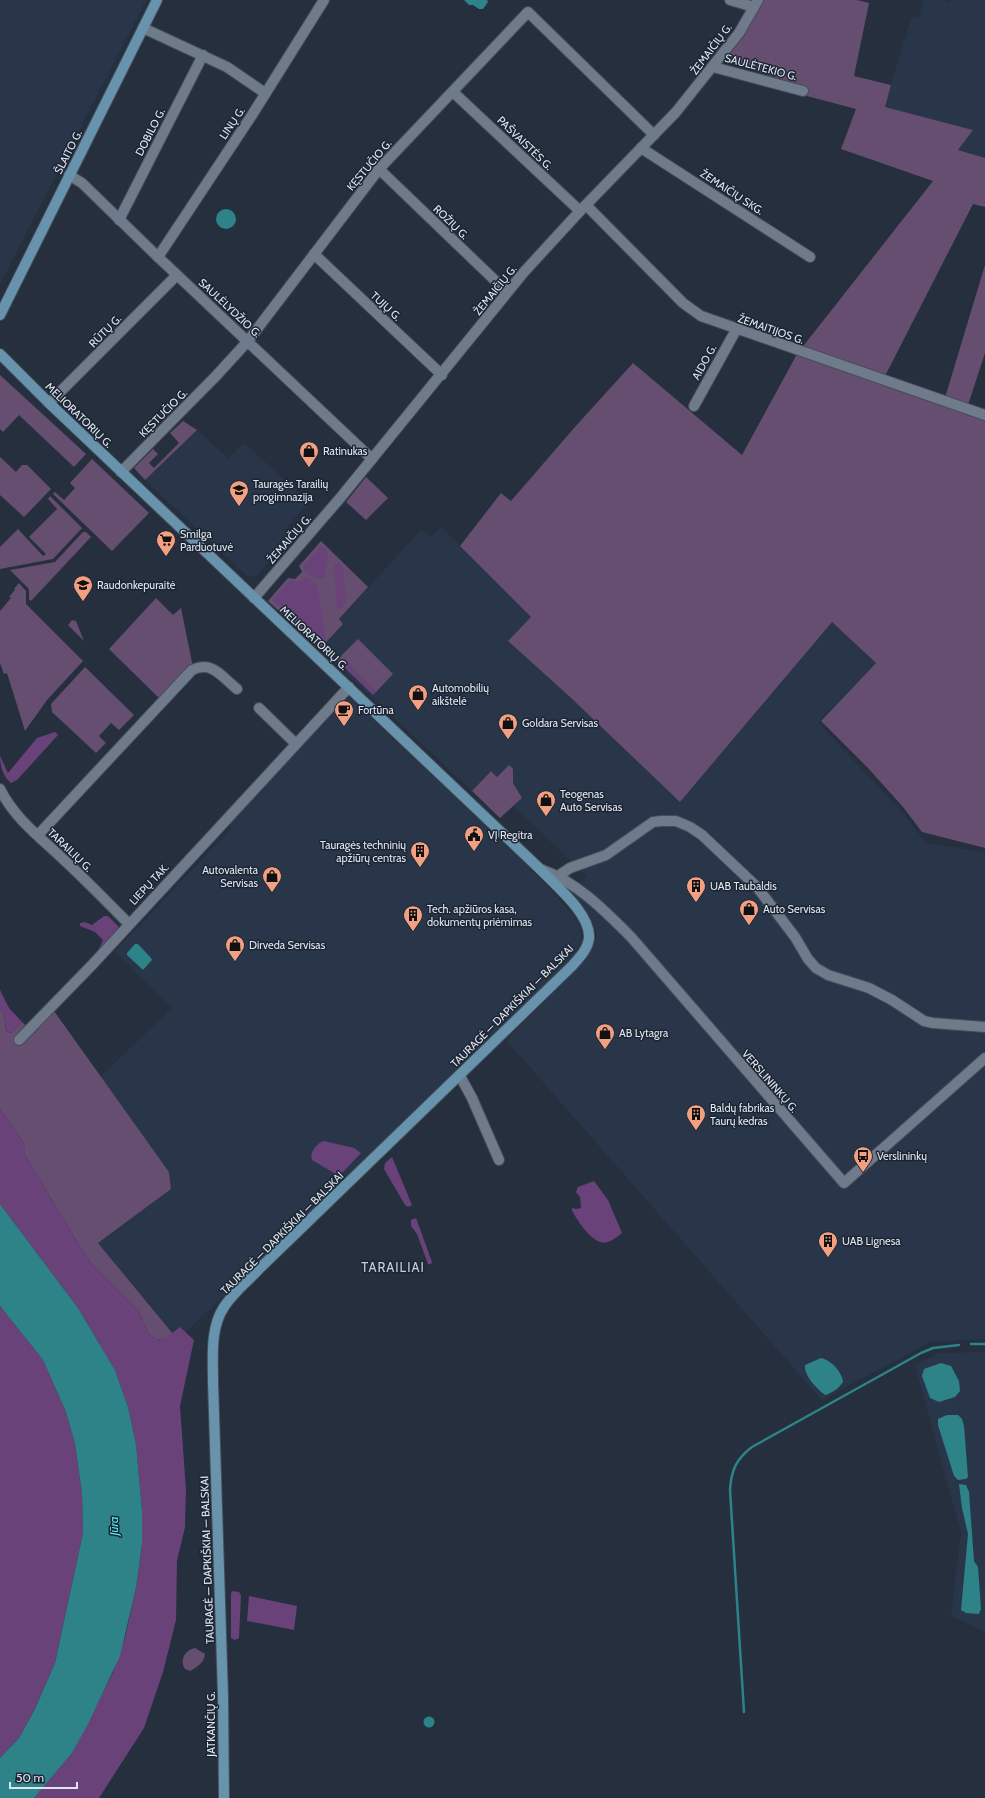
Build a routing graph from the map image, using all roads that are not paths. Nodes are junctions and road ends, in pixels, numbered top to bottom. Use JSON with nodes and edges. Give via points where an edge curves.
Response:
{"nodes":[{"id":1,"x":157,"y":0,"type":"edge"},
{"id":2,"x":324,"y":0,"type":"edge"},
{"id":3,"x":730,"y":0,"type":"edge"},
{"id":4,"x":756,"y":3,"type":"edge"},
{"id":5,"x":143,"y":28,"type":"junction"},
{"id":6,"x":203,"y":55,"type":"junction"},
{"id":7,"x":713,"y":67,"type":"junction"},
{"id":8,"x":803,"y":91,"type":"dead end"},
{"id":9,"x":265,"y":92,"type":"junction"},
{"id":10,"x":454,"y":92,"type":"junction"},
{"id":11,"x":654,"y":136,"type":"junction"},
{"id":12,"x":642,"y":148,"type":"junction"},
{"id":13,"x":379,"y":169,"type":"junction"},
{"id":14,"x":70,"y":175,"type":"junction"},
{"id":15,"x":583,"y":208,"type":"junction"},
{"id":16,"x":119,"y":220,"type":"junction"},
{"id":17,"x":314,"y":254,"type":"junction"},
{"id":18,"x":158,"y":257,"type":"junction"},
{"id":19,"x":810,"y":257,"type":"dead end"},
{"id":20,"x":177,"y":275,"type":"junction"},
{"id":21,"x":507,"y":292,"type":"junction"},
{"id":22,"x":0,"y":315,"type":"edge"},
{"id":23,"x":736,"y":330,"type":"junction"},
{"id":24,"x":248,"y":341,"type":"junction"},
{"id":25,"x":0,"y":354,"type":"edge"},
{"id":26,"x":442,"y":375,"type":"junction"},
{"id":27,"x":49,"y":403,"type":"junction"},
{"id":28,"x":694,"y":406,"type":"dead end"},
{"id":29,"x":985,"y":416,"type":"edge"},
{"id":30,"x":372,"y":459,"type":"junction"},
{"id":31,"x":121,"y":472,"type":"junction"},
{"id":32,"x":254,"y":598,"type":"junction"},
{"id":33,"x":349,"y":687,"type":"junction"},
{"id":34,"x":237,"y":689,"type":"dead end"},
{"id":35,"x":259,"y":708,"type":"dead end"},
{"id":36,"x":296,"y":744,"type":"junction"},
{"id":37,"x":0,"y":789,"type":"edge"},
{"id":38,"x":38,"y":835,"type":"junction"},
{"id":39,"x":540,"y":869,"type":"junction"},
{"id":40,"x":558,"y":876,"type":"junction"},
{"id":41,"x":129,"y":924,"type":"junction"},
{"id":42,"x":584,"y":951,"type":"joint"},
{"id":43,"x":985,"y":1028,"type":"edge"},
{"id":44,"x":19,"y":1040,"type":"dead end"},
{"id":45,"x":985,"y":1058,"type":"edge"},
{"id":46,"x":460,"y":1076,"type":"junction"},
{"id":47,"x":499,"y":1160,"type":"dead end"},
{"id":48,"x":222,"y":1650,"type":"joint"},
{"id":49,"x":224,"y":1798,"type":"edge"}],
"edges":[{"from":1,"to":5,"type":"main road","name":"ŠLAITO G."},
{"from":2,"to":9,"type":"street","name":"LINŲ G."},
{"from":3,"to":4,"type":"street"},
{"from":4,"to":7,"type":"street","name":"ŽEMAIČIŲ G.","via":[[739,33]]},
{"from":5,"to":6,"type":"street"},
{"from":5,"to":14,"type":"main road","name":"ŠLAITO G."},
{"from":6,"to":9,"type":"street"},
{"from":6,"to":16,"type":"street","name":"DOBILO G."},
{"from":7,"to":8,"type":"street","name":"SAULĖTEKIO G."},
{"from":7,"to":11,"type":"street","name":"ŽEMAIČIŲ G."},
{"from":9,"to":18,"type":"street","name":"LINŲ G."},
{"from":10,"to":11,"type":"street","name":"KĘSTUČIO G.","via":[[528,12]]},
{"from":10,"to":13,"type":"street","name":"KĘSTUČIO G."},
{"from":10,"to":15,"type":"street","name":"PAŠVAISTĖS G."},
{"from":11,"to":12,"type":"street","name":"ŽEMAIČIŲ G."},
{"from":12,"to":15,"type":"street","name":"ŽEMAIČIŲ G."},
{"from":12,"to":19,"type":"street","name":"ŽEMAIČIŲ SKG."},
{"from":13,"to":17,"type":"street","name":"KĘSTUČIO G."},
{"from":13,"to":21,"type":"street","name":"ROŽIŲ G."},
{"from":14,"to":16,"type":"street","name":"SAULĖLYDŽIO G.","via":[[82,183]]},
{"from":14,"to":22,"type":"main road","name":"ŠLAITO G."},
{"from":15,"to":21,"type":"street","name":"ŽEMAIČIŲ G."},
{"from":15,"to":23,"type":"street","name":"ŽEMAITIJOS G.","via":[[690,309]]},
{"from":16,"to":18,"type":"street","name":"SAULĖLYDŽIO G."},
{"from":17,"to":24,"type":"street","name":"KĘSTUČIO G."},
{"from":17,"to":26,"type":"street","name":"TUJŲ G."},
{"from":18,"to":20,"type":"street","name":"SAULĖLYDŽIO G."},
{"from":20,"to":24,"type":"street","name":"SAULĖLYDŽIO G."},
{"from":20,"to":27,"type":"street","name":"RŪTŲ G."},
{"from":21,"to":26,"type":"street","name":"ŽEMAIČIŲ G."},
{"from":23,"to":28,"type":"street","name":"AIDO G."},
{"from":23,"to":29,"type":"street","name":"ŽEMAITIJOS G."},
{"from":24,"to":30,"type":"street","name":"SAULĖLYDŽIO G."},
{"from":24,"to":31,"type":"street","name":"KĘSTUČIO G."},
{"from":25,"to":27,"type":"main road","name":"MELIORATORIŲ G."},
{"from":26,"to":30,"type":"street","name":"ŽEMAIČIŲ G."},
{"from":27,"to":31,"type":"main road","name":"MELIORATORIŲ G."},
{"from":30,"to":32,"type":"street","name":"ŽEMAIČIŲ G."},
{"from":31,"to":32,"type":"main road","name":"MELIORATORIŲ G."},
{"from":32,"to":33,"type":"main road","name":"MELIORATORIŲ G."},
{"from":33,"to":36,"type":"street","name":"LIEPŲ TAK."},
{"from":33,"to":39,"type":"main road","name":"MELIORATORIŲ G."},
{"from":34,"to":38,"type":"street","via":[[212,668],[206,666],[192,670]]},
{"from":35,"to":36,"type":"street"},
{"from":36,"to":41,"type":"street","name":"LIEPŲ TAK."},
{"from":37,"to":38,"type":"street","name":"TARAILIŲ G.","via":[[18,816]]},
{"from":38,"to":41,"type":"street","name":"TARAILIŲ G."},
{"from":39,"to":40,"type":"street","name":"VERSLININKŲ G."},
{"from":39,"to":42,"type":"main road","name":"MELIORATORIŲ G.","via":[[584,919],[589,938]]},
{"from":40,"to":43,"type":"street","via":[[570,868],[606,855],[653,822],[676,821],[702,835],[757,887],[816,968],[869,988],[924,1021]]},
{"from":40,"to":45,"type":"street","name":"VERSLININKŲ G.","via":[[588,895],[631,937],[844,1183]]},
{"from":41,"to":44,"type":"street","name":"LIEPŲ TAK."},
{"from":42,"to":46,"type":"main road","name":"TAURAGĖ — DAPKIŠKIAI — BALSKAI","via":[[572,966]]},
{"from":46,"to":47,"type":"street"},
{"from":46,"to":48,"type":"main road","name":"TAURAGĖ — DAPKIŠKIAI — BALSKAI","via":[[258,1270],[225,1306],[221,1314],[214,1338],[213,1382]]},
{"from":48,"to":49,"type":"main road","name":"JATKANČIŲ G."}]}
